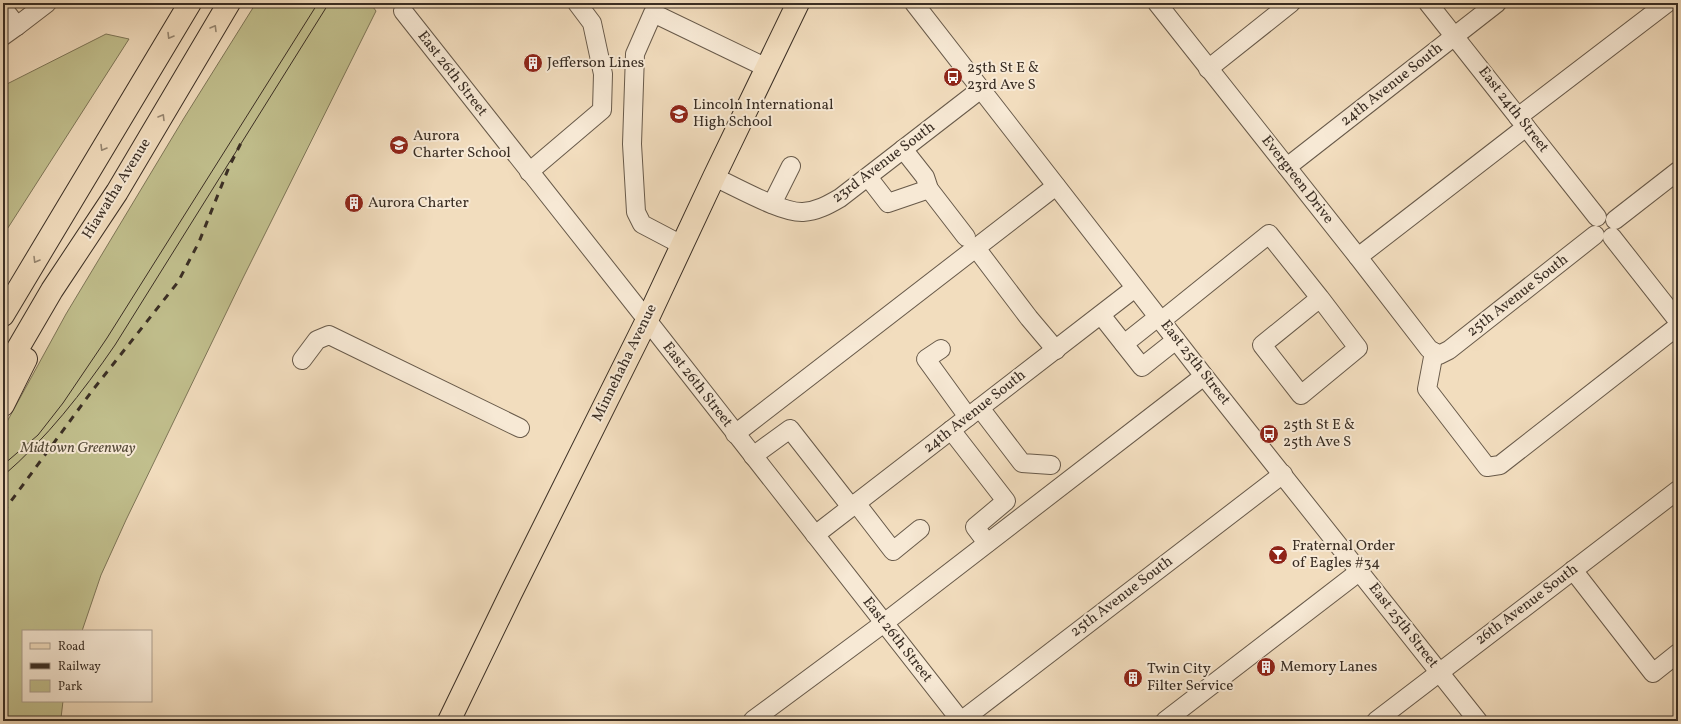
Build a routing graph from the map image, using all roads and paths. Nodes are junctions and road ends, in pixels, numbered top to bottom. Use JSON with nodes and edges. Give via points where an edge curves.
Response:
{"nodes":[{"id":1,"x":47,"y":3,"type":"edge"},
{"id":2,"x":190,"y":3,"type":"edge"},
{"id":3,"x":230,"y":3,"type":"edge"},
{"id":4,"x":577,"y":3,"type":"edge"},
{"id":5,"x":798,"y":3,"type":"edge"},
{"id":6,"x":914,"y":3,"type":"edge"},
{"id":7,"x":1157,"y":3,"type":"edge"},
{"id":8,"x":1291,"y":3,"type":"edge"},
{"id":9,"x":1428,"y":3,"type":"edge"},
{"id":10,"x":1497,"y":3,"type":"edge"},
{"id":11,"x":1667,"y":3,"type":"edge"},
{"id":12,"x":3,"y":8,"type":"edge"},
{"id":13,"x":403,"y":11,"type":"dead end"},
{"id":14,"x":10,"y":31,"type":"edge"},
{"id":15,"x":1454,"y":36,"type":"junction"},
{"id":16,"x":767,"y":68,"type":"junction"},
{"id":17,"x":1208,"y":69,"type":"junction"},
{"id":18,"x":981,"y":89,"type":"junction"},
{"id":19,"x":1522,"y":122,"type":"junction"},
{"id":20,"x":903,"y":149,"type":"junction"},
{"id":21,"x":791,"y":166,"type":"dead end"},
{"id":22,"x":1287,"y":167,"type":"junction"},
{"id":23,"x":1678,"y":171,"type":"edge"},
{"id":24,"x":529,"y":172,"type":"junction"},
{"id":25,"x":714,"y":177,"type":"junction"},
{"id":26,"x":868,"y":177,"type":"junction"},
{"id":27,"x":1056,"y":186,"type":"junction"},
{"id":28,"x":929,"y":189,"type":"junction"},
{"id":29,"x":772,"y":204,"type":"junction"},
{"id":30,"x":1605,"y":227,"type":"junction"},
{"id":31,"x":971,"y":243,"type":"junction"},
{"id":32,"x":682,"y":245,"type":"junction"},
{"id":33,"x":83,"y":246,"type":"junction"},
{"id":34,"x":1358,"y":257,"type":"junction"},
{"id":35,"x":1135,"y":288,"type":"junction"},
{"id":36,"x":1320,"y":298,"type":"junction"},
{"id":37,"x":3,"y":315,"type":"edge"},
{"id":38,"x":1101,"y":315,"type":"junction"},
{"id":39,"x":1160,"y":319,"type":"junction"},
{"id":40,"x":647,"y":320,"type":"junction"},
{"id":41,"x":1678,"y":321,"type":"edge"},
{"id":42,"x":1678,"y":326,"type":"edge"},
{"id":43,"x":1176,"y":340,"type":"junction"},
{"id":44,"x":1124,"y":344,"type":"junction"},
{"id":45,"x":941,"y":349,"type":"dead end"},
{"id":46,"x":1056,"y":350,"type":"junction"},
{"id":47,"x":1437,"y":354,"type":"junction"},
{"id":48,"x":302,"y":360,"type":"dead end"},
{"id":49,"x":3,"y":374,"type":"edge"},
{"id":50,"x":1204,"y":376,"type":"junction"},
{"id":51,"x":3,"y":405,"type":"edge"},
{"id":52,"x":974,"y":413,"type":"junction"},
{"id":53,"x":520,"y":428,"type":"dead end"},
{"id":54,"x":952,"y":430,"type":"junction"},
{"id":55,"x":735,"y":434,"type":"junction"},
{"id":56,"x":753,"y":456,"type":"junction"},
{"id":57,"x":1051,"y":465,"type":"dead end"},
{"id":58,"x":1283,"y":474,"type":"junction"},
{"id":59,"x":1678,"y":490,"type":"edge"},
{"id":60,"x":1006,"y":501,"type":"junction"},
{"id":61,"x":853,"y":506,"type":"junction"},
{"id":62,"x":1019,"y":519,"type":"junction"},
{"id":63,"x":920,"y":529,"type":"dead end"},
{"id":64,"x":815,"y":535,"type":"junction"},
{"id":65,"x":987,"y":543,"type":"junction"},
{"id":66,"x":1573,"y":570,"type":"junction"},
{"id":67,"x":1360,"y":571,"type":"junction"},
{"id":68,"x":884,"y":623,"type":"junction"},
{"id":69,"x":1678,"y":653,"type":"edge"},
{"id":70,"x":1439,"y":672,"type":"junction"},
{"id":71,"x":753,"y":720,"type":"edge"},
{"id":72,"x":450,"y":721,"type":"edge"},
{"id":73,"x":961,"y":721,"type":"edge"},
{"id":74,"x":1165,"y":721,"type":"edge"},
{"id":75,"x":1376,"y":721,"type":"edge"},
{"id":76,"x":1478,"y":721,"type":"edge"}],
"edges":[{"from":1,"to":14,"type":"street"},
{"from":2,"to":37,"type":"main road","one_way":true},
{"from":33,"to":3,"type":"main road","name":"Hiawatha Avenue","one_way":true},
{"from":4,"to":24,"type":"street","via":[[592,23],[603,74],[602,110]]},
{"from":5,"to":16,"type":"main road","name":"Minnehaha Avenue"},
{"from":6,"to":18,"type":"street","name":"East 25th Street"},
{"from":7,"to":17,"type":"street","name":"Evergreen Drive"},
{"from":8,"to":17,"type":"street"},
{"from":9,"to":15,"type":"street","name":"East 24th Street"},
{"from":10,"to":15,"type":"street","name":"24th Avenue South"},
{"from":11,"to":19,"type":"street"},
{"from":12,"to":14,"type":"street"},
{"from":13,"to":24,"type":"street","name":"East 26th Street"},
{"from":15,"to":19,"type":"street","name":"East 24th Street"},
{"from":15,"to":22,"type":"street","name":"24th Avenue South"},
{"from":16,"to":25,"type":"main road","name":"Minnehaha Avenue"},
{"from":16,"to":32,"type":"street","via":[[653,13],[635,54],[632,144],[636,212],[642,224]]},
{"from":17,"to":22,"type":"street","name":"Evergreen Drive"},
{"from":18,"to":20,"type":"street","name":"23rd Avenue South"},
{"from":18,"to":27,"type":"street","name":"East 25th Street"},
{"from":19,"to":30,"type":"street","name":"East 24th Street"},
{"from":19,"to":34,"type":"street"},
{"from":20,"to":26,"type":"street","name":"23rd Avenue South"},
{"from":20,"to":28,"type":"street","via":[[925,178]]},
{"from":21,"to":29,"type":"street"},
{"from":22,"to":34,"type":"street","name":"Evergreen Drive"},
{"from":23,"to":30,"type":"street","name":"25th Avenue South"},
{"from":24,"to":40,"type":"street","name":"East 26th Street"},
{"from":25,"to":29,"type":"street","name":"23rd Avenue South"},
{"from":25,"to":32,"type":"main road","name":"Minnehaha Avenue"},
{"from":26,"to":28,"type":"street","via":[[888,203]]},
{"from":26,"to":29,"type":"street","name":"23rd Avenue South","via":[[840,198],[819,209],[802,212]]},
{"from":27,"to":31,"type":"street"},
{"from":27,"to":35,"type":"street","name":"East 25th Street"},
{"from":28,"to":31,"type":"street"},
{"from":30,"to":41,"type":"street","name":"East 24th Street"},
{"from":30,"to":47,"type":"street","name":"25th Avenue South","via":[[1449,350]]},
{"from":31,"to":46,"type":"street"},
{"from":31,"to":55,"type":"street"},
{"from":32,"to":40,"type":"main road","name":"Minnehaha Avenue"},
{"from":33,"to":49,"type":"main road","name":"Hiawatha Avenue","via":[[52,290]]},
{"from":33,"to":51,"type":"main road"},
{"from":34,"to":47,"type":"street","name":"Evergreen Drive","via":[[1429,350]]},
{"from":35,"to":38,"type":"street","name":"24th Avenue South"},
{"from":35,"to":39,"type":"street","name":"East 25th Street"},
{"from":36,"to":36,"type":"street","via":[[1262,345],[1301,395],[1358,348]]},
{"from":36,"to":39,"type":"street","via":[[1269,234]]},
{"from":38,"to":44,"type":"street"},
{"from":38,"to":46,"type":"street","name":"24th Avenue South"},
{"from":39,"to":43,"type":"street","name":"East 25th Street"},
{"from":39,"to":44,"type":"street"},
{"from":40,"to":55,"type":"street","name":"East 26th Street"},
{"from":40,"to":72,"type":"main road","name":"Minnehaha Avenue"},
{"from":42,"to":47,"type":"street","via":[[1500,465],[1487,467],[1427,388]]},
{"from":43,"to":44,"type":"street","via":[[1142,367]]},
{"from":43,"to":50,"type":"street","name":"East 25th Street"},
{"from":45,"to":52,"type":"street","via":[[926,359]]},
{"from":46,"to":52,"type":"street","name":"24th Avenue South"},
{"from":48,"to":53,"type":"street","via":[[317,340],[329,335]]},
{"from":50,"to":58,"type":"street","name":"East 25th Street"},
{"from":50,"to":62,"type":"street"},
{"from":52,"to":54,"type":"street","name":"24th Avenue South"},
{"from":52,"to":57,"type":"street","via":[[1022,463]]},
{"from":54,"to":60,"type":"street"},
{"from":54,"to":61,"type":"street","name":"24th Avenue South"},
{"from":55,"to":56,"type":"street","name":"East 26th Street"},
{"from":56,"to":61,"type":"street","via":[[790,429]]},
{"from":56,"to":64,"type":"street","name":"East 26th Street"},
{"from":58,"to":67,"type":"street","name":"East 25th Street"},
{"from":58,"to":73,"type":"street","name":"25th Avenue South"},
{"from":59,"to":66,"type":"street","name":"26th Avenue South"},
{"from":60,"to":62,"type":"street"},
{"from":60,"to":65,"type":"street","via":[[975,527]]},
{"from":61,"to":63,"type":"street","via":[[893,550]]},
{"from":61,"to":64,"type":"street","name":"24th Avenue South"},
{"from":62,"to":65,"type":"street"},
{"from":64,"to":68,"type":"street","name":"East 26th Street"},
{"from":65,"to":68,"type":"street"},
{"from":66,"to":69,"type":"street","via":[[1653,673]]},
{"from":66,"to":70,"type":"street","name":"26th Avenue South"},
{"from":67,"to":70,"type":"street","name":"East 25th Street"},
{"from":67,"to":74,"type":"street"},
{"from":68,"to":71,"type":"street"},
{"from":68,"to":73,"type":"street","name":"East 26th Street"},
{"from":70,"to":75,"type":"street","name":"26th Avenue South"},
{"from":70,"to":76,"type":"street","name":"East 25th Street"}]}
